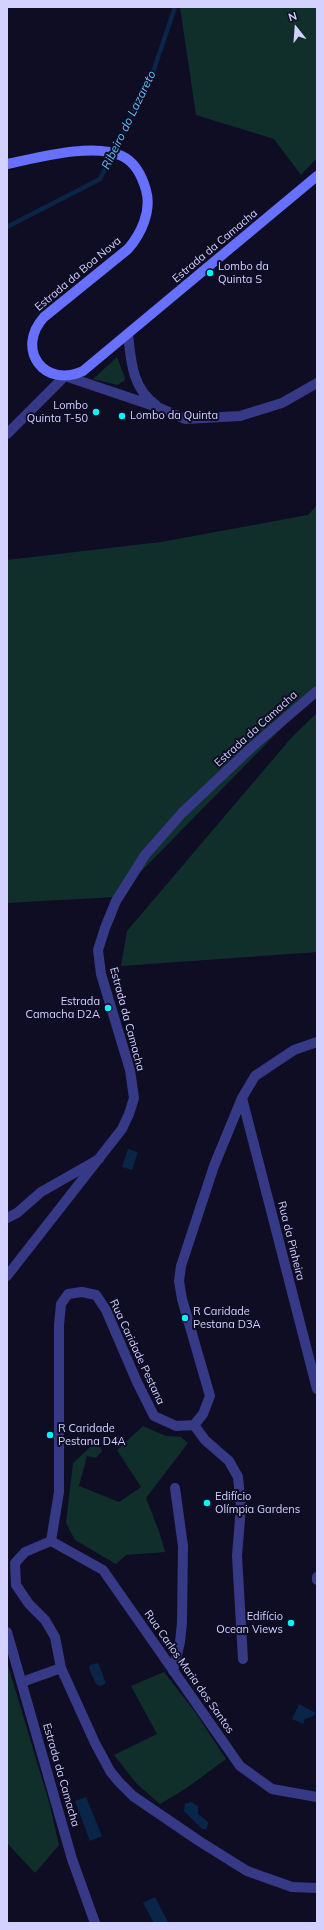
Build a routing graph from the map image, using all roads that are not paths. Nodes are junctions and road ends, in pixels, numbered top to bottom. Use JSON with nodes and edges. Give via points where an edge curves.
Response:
{"nodes":[{"id":1,"x":7,"y":164,"type":"edge"},
{"id":2,"x":317,"y":176,"type":"edge"},
{"id":3,"x":128,"y":334,"type":"junction"},
{"id":4,"x":65,"y":376,"type":"junction"},
{"id":5,"x":317,"y":383,"type":"edge"},
{"id":6,"x":160,"y":408,"type":"junction"},
{"id":7,"x":7,"y":434,"type":"edge"},
{"id":8,"x":317,"y":691,"type":"edge"},
{"id":9,"x":317,"y":1042,"type":"edge"},
{"id":10,"x":242,"y":1098,"type":"junction"},
{"id":11,"x":99,"y":1159,"type":"junction"},
{"id":12,"x":7,"y":1218,"type":"edge"},
{"id":13,"x":7,"y":1276,"type":"edge"},
{"id":14,"x":317,"y":1390,"type":"edge"},
{"id":15,"x":194,"y":1425,"type":"junction"},
{"id":16,"x":175,"y":1488,"type":"dead end"},
{"id":17,"x":51,"y":1541,"type":"junction"},
{"id":18,"x":317,"y":1577,"type":"edge"},
{"id":19,"x":317,"y":1580,"type":"edge"},
{"id":20,"x":7,"y":1632,"type":"edge"},
{"id":21,"x":243,"y":1659,"type":"dead end"},
{"id":22,"x":61,"y":1668,"type":"junction"},
{"id":23,"x":173,"y":1671,"type":"junction"},
{"id":24,"x":22,"y":1682,"type":"junction"},
{"id":25,"x":317,"y":1797,"type":"edge"},
{"id":26,"x":317,"y":1888,"type":"edge"},
{"id":27,"x":95,"y":1923,"type":"edge"}],
"edges":[{"from":1,"to":4,"type":"main road","name":"Estrada da Boa Nova","via":[[76,152],[106,151],[122,156],[139,172],[147,193],[145,219],[136,240],[44,317],[37,326],[32,346],[37,362],[52,374]]},
{"from":2,"to":3,"type":"main road","name":"Estrada da Camacha"},
{"from":3,"to":4,"type":"main road","name":"Estrada da Camacha","via":[[83,371]]},
{"from":3,"to":6,"type":"street","via":[[134,376],[145,395]]},
{"from":4,"to":6,"type":"street"},
{"from":4,"to":7,"type":"street"},
{"from":5,"to":6,"type":"street","via":[[282,404],[240,416],[185,420]]},
{"from":8,"to":11,"type":"street","name":"Estrada da Camacha","via":[[182,813],[145,855],[116,901],[98,950],[102,974],[130,1070],[134,1098],[122,1129]]},
{"from":9,"to":10,"type":"street","via":[[294,1050],[255,1076]]},
{"from":10,"to":14,"type":"street","name":"Rua da Pinheira"},
{"from":10,"to":15,"type":"street","via":[[214,1166],[181,1266],[179,1282],[182,1299],[210,1396],[203,1414]]},
{"from":11,"to":12,"type":"street","via":[[40,1192],[17,1213]]},
{"from":11,"to":13,"type":"street","name":"Estrada da Camacha"},
{"from":15,"to":17,"type":"street","name":"Rua Caridade Pestana","via":[[176,1426],[154,1416],[106,1310],[96,1295],[82,1292],[68,1294],[61,1304],[59,1325],[59,1492]]},
{"from":15,"to":21,"type":"street","via":[[205,1440],[229,1462],[238,1477],[241,1507],[237,1556]]},
{"from":16,"to":23,"type":"street","via":[[183,1546],[181,1636]]},
{"from":17,"to":22,"type":"street","via":[[25,1552],[15,1563],[16,1585],[29,1604],[45,1620],[55,1637]]},
{"from":17,"to":23,"type":"street","name":"Rua Carlos Maria dos Santos","via":[[102,1570]]},
{"from":18,"to":19,"type":"street"},
{"from":20,"to":24,"type":"street","name":"Estrada da Camacha"},
{"from":22,"to":24,"type":"street"},
{"from":22,"to":26,"type":"street","via":[[110,1771],[133,1796],[248,1871],[292,1887]]},
{"from":23,"to":25,"type":"street","name":"Rua Carlos Maria dos Santos","via":[[240,1766],[272,1789]]},
{"from":24,"to":27,"type":"street","name":"Estrada da Camacha","via":[[72,1859]]}]}
